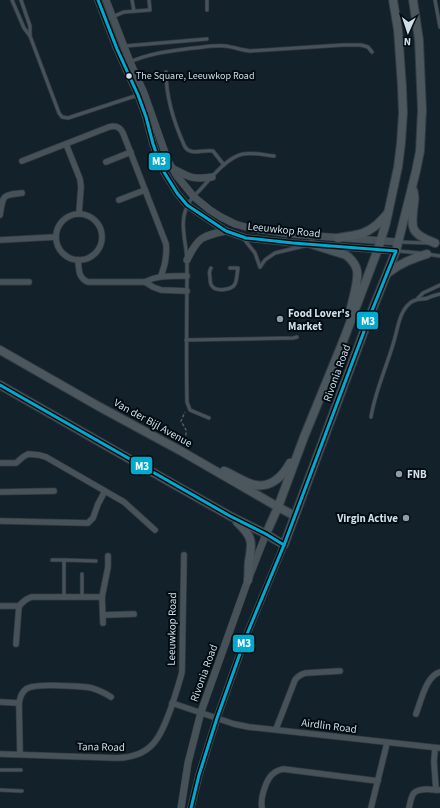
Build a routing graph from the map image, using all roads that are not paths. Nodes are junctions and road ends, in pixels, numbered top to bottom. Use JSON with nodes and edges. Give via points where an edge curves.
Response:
{"nodes":[{"id":1,"x":12,"y":0,"type":"edge"},
{"id":2,"x":21,"y":0,"type":"edge"},
{"id":3,"x":98,"y":0,"type":"edge"},
{"id":4,"x":106,"y":0,"type":"edge"},
{"id":5,"x":132,"y":0,"type":"edge"},
{"id":6,"x":149,"y":0,"type":"edge"},
{"id":7,"x":207,"y":0,"type":"edge"},
{"id":8,"x":393,"y":0,"type":"edge"},
{"id":9,"x":413,"y":0,"type":"edge"},
{"id":10,"x":435,"y":0,"type":"edge"},
{"id":11,"x":207,"y":10,"type":"dead end"},
{"id":12,"x":134,"y":11,"type":"junction"},
{"id":13,"x":113,"y":17,"type":"junction"},
{"id":14,"x":105,"y":20,"type":"junction"},
{"id":15,"x":440,"y":27,"type":"edge"},
{"id":16,"x":30,"y":36,"type":"junction"},
{"id":17,"x":207,"y":38,"type":"dead end"},
{"id":18,"x":121,"y":47,"type":"junction"},
{"id":19,"x":372,"y":52,"type":"dead end"},
{"id":20,"x":127,"y":64,"type":"junction"},
{"id":21,"x":166,"y":72,"type":"dead end"},
{"id":22,"x":141,"y":94,"type":"junction"},
{"id":23,"x":66,"y":144,"type":"junction"},
{"id":24,"x":131,"y":152,"type":"junction"},
{"id":25,"x":274,"y":156,"type":"dead end"},
{"id":26,"x":22,"y":161,"type":"dead end"},
{"id":27,"x":106,"y":162,"type":"dead end"},
{"id":28,"x":224,"y":165,"type":"junction"},
{"id":29,"x":172,"y":168,"type":"junction"},
{"id":30,"x":212,"y":177,"type":"junction"},
{"id":31,"x":412,"y":187,"type":"junction"},
{"id":32,"x":145,"y":190,"type":"junction"},
{"id":33,"x":22,"y":193,"type":"dead end"},
{"id":34,"x":194,"y":197,"type":"junction"},
{"id":35,"x":119,"y":200,"type":"dead end"},
{"id":36,"x":188,"y":205,"type":"junction"},
{"id":37,"x":389,"y":210,"type":"junction"},
{"id":38,"x":79,"y":213,"type":"junction"},
{"id":39,"x":0,"y":215,"type":"edge"},
{"id":40,"x":226,"y":231,"type":"junction"},
{"id":41,"x":56,"y":237,"type":"junction"},
{"id":42,"x":242,"y":237,"type":"junction"},
{"id":43,"x":338,"y":238,"type":"junction"},
{"id":44,"x":0,"y":240,"type":"edge"},
{"id":45,"x":398,"y":242,"type":"junction"},
{"id":46,"x":437,"y":242,"type":"edge"},
{"id":47,"x":311,"y":244,"type":"junction"},
{"id":48,"x":379,"y":245,"type":"junction"},
{"id":49,"x":396,"y":251,"type":"junction"},
{"id":50,"x":427,"y":254,"type":"junction"},
{"id":51,"x":440,"y":256,"type":"edge"},
{"id":52,"x":78,"y":260,"type":"junction"},
{"id":53,"x":187,"y":260,"type":"junction"},
{"id":54,"x":211,"y":268,"type":"dead end"},
{"id":55,"x":230,"y":268,"type":"dead end"},
{"id":56,"x":387,"y":274,"type":"junction"},
{"id":57,"x":161,"y":276,"type":"junction"},
{"id":58,"x":187,"y":276,"type":"junction"},
{"id":59,"x":0,"y":282,"type":"edge"},
{"id":60,"x":29,"y":282,"type":"dead end"},
{"id":61,"x":144,"y":282,"type":"junction"},
{"id":62,"x":440,"y":285,"type":"edge"},
{"id":63,"x":187,"y":291,"type":"junction"},
{"id":64,"x":440,"y":294,"type":"edge"},
{"id":65,"x":418,"y":298,"type":"junction"},
{"id":66,"x":297,"y":337,"type":"dead end"},
{"id":67,"x":186,"y":340,"type":"junction"},
{"id":68,"x":342,"y":344,"type":"junction"},
{"id":69,"x":0,"y":350,"type":"edge"},
{"id":70,"x":0,"y":385,"type":"edge"},
{"id":71,"x":371,"y":417,"type":"dead end"},
{"id":72,"x":209,"y":418,"type":"dead end"},
{"id":73,"x":304,"y":437,"type":"junction"},
{"id":74,"x":178,"y":449,"type":"junction"},
{"id":75,"x":0,"y":463,"type":"edge"},
{"id":76,"x":54,"y":491,"type":"dead end"},
{"id":77,"x":105,"y":491,"type":"junction"},
{"id":78,"x":0,"y":492,"type":"edge"},
{"id":79,"x":278,"y":507,"type":"junction"},
{"id":80,"x":230,"y":516,"type":"junction"},
{"id":81,"x":295,"y":516,"type":"junction"},
{"id":82,"x":0,"y":521,"type":"edge"},
{"id":83,"x":155,"y":530,"type":"dead end"},
{"id":84,"x":266,"y":534,"type":"junction"},
{"id":85,"x":284,"y":545,"type":"junction"},
{"id":86,"x":184,"y":555,"type":"dead end"},
{"id":87,"x":108,"y":556,"type":"dead end"},
{"id":88,"x":52,"y":560,"type":"dead end"},
{"id":89,"x":64,"y":560,"type":"junction"},
{"id":90,"x":96,"y":561,"type":"dead end"},
{"id":91,"x":82,"y":574,"type":"dead end"},
{"id":92,"x":248,"y":580,"type":"junction"},
{"id":93,"x":64,"y":597,"type":"junction"},
{"id":94,"x":82,"y":597,"type":"junction"},
{"id":95,"x":102,"y":597,"type":"junction"},
{"id":96,"x":0,"y":606,"type":"edge"},
{"id":97,"x":19,"y":606,"type":"junction"},
{"id":98,"x":134,"y":614,"type":"dead end"},
{"id":99,"x":102,"y":615,"type":"junction"},
{"id":100,"x":103,"y":623,"type":"dead end"},
{"id":101,"x":16,"y":644,"type":"dead end"},
{"id":102,"x":340,"y":671,"type":"dead end"},
{"id":103,"x":440,"y":672,"type":"edge"},
{"id":104,"x":111,"y":698,"type":"dead end"},
{"id":105,"x":0,"y":702,"type":"edge"},
{"id":106,"x":20,"y":702,"type":"junction"},
{"id":107,"x":172,"y":703,"type":"junction"},
{"id":108,"x":201,"y":712,"type":"junction"},
{"id":109,"x":416,"y":714,"type":"dead end"},
{"id":110,"x":217,"y":718,"type":"junction"},
{"id":111,"x":276,"y":729,"type":"junction"},
{"id":112,"x":387,"y":743,"type":"junction"},
{"id":113,"x":437,"y":748,"type":"edge"},
{"id":114,"x":0,"y":754,"type":"edge"},
{"id":115,"x":20,"y":754,"type":"junction"},
{"id":116,"x":0,"y":770,"type":"edge"},
{"id":117,"x":21,"y":770,"type":"dead end"},
{"id":118,"x":378,"y":781,"type":"junction"},
{"id":119,"x":0,"y":790,"type":"edge"},
{"id":120,"x":438,"y":790,"type":"edge"},
{"id":121,"x":22,"y":791,"type":"dead end"},
{"id":122,"x":181,"y":808,"type":"edge"},
{"id":123,"x":191,"y":808,"type":"edge"},
{"id":124,"x":262,"y":808,"type":"edge"},
{"id":125,"x":371,"y":808,"type":"edge"},
{"id":126,"x":409,"y":808,"type":"edge"}],
"edges":[{"from":1,"to":16,"type":"lane"},
{"from":2,"to":16,"type":"lane","via":[[30,26]]},
{"from":3,"to":14,"type":"street","name":"Leeuwkop Road"},
{"from":4,"to":13,"type":"street","name":"Leeuwkop Road"},
{"from":5,"to":12,"type":"lane"},
{"from":6,"to":12,"type":"lane","via":[[150,10]]},
{"from":7,"to":11,"type":"lane"},
{"from":8,"to":37,"type":"main road","name":"Rivonia Road","via":[[398,30],[403,113],[398,167]]},
{"from":9,"to":31,"type":"main road","name":"Rivonia Road","via":[[419,40],[422,110],[420,151]]},
{"from":10,"to":15,"type":"lane"},
{"from":12,"to":13,"type":"lane"},
{"from":13,"to":14,"type":"lane"},
{"from":13,"to":18,"type":"street","name":"Leeuwkop Road"},
{"from":14,"to":18,"type":"street","name":"Leeuwkop Road"},
{"from":16,"to":22,"type":"lane","via":[[62,117],[68,118]]},
{"from":17,"to":18,"type":"lane"},
{"from":18,"to":20,"type":"street","name":"Leeuwkop Road"},
{"from":19,"to":20,"type":"lane","via":[[368,47],[356,45],[250,51],[216,46],[166,51]]},
{"from":20,"to":22,"type":"street","name":"Leeuwkop Road"},
{"from":21,"to":28,"type":"lane","via":[[172,115],[184,147],[193,152],[213,152]]},
{"from":22,"to":29,"type":"street","name":"Leeuwkop Road"},
{"from":22,"to":36,"type":"street","name":"Leeuwkop Road","via":[[153,144],[162,167],[177,193]]},
{"from":23,"to":24,"type":"street","via":[[113,126],[120,128]]},
{"from":23,"to":26,"type":"street"},
{"from":23,"to":38,"type":"street","via":[[80,179]]},
{"from":24,"to":27,"type":"street"},
{"from":24,"to":32,"type":"street"},
{"from":25,"to":28,"type":"lane","via":[[244,154]]},
{"from":28,"to":30,"type":"lane"},
{"from":29,"to":30,"type":"street","via":[[193,178]]},
{"from":29,"to":34,"type":"street","name":"Leeuwkop Road"},
{"from":30,"to":34,"type":"lane"},
{"from":31,"to":45,"type":"main road","name":"Rivonia Road"},
{"from":31,"to":46,"type":"main road","via":[[415,197],[412,220],[414,230],[419,236]]},
{"from":32,"to":35,"type":"street"},
{"from":32,"to":57,"type":"street","via":[[166,244]]},
{"from":33,"to":39,"type":"street","via":[[4,197]]},
{"from":34,"to":36,"type":"lane"},
{"from":34,"to":43,"type":"street","name":"Leeuwkop Road","via":[[221,217],[249,228]]},
{"from":36,"to":40,"type":"street","name":"Leeuwkop Road"},
{"from":36,"to":53,"type":"lane","via":[[184,220]]},
{"from":37,"to":43,"type":"main road","via":[[368,231]]},
{"from":37,"to":48,"type":"main road","name":"Rivonia Road"},
{"from":38,"to":41,"type":"street","via":[[62,220]]},
{"from":38,"to":52,"type":"street","via":[[93,218],[102,230],[103,237],[98,251],[92,256]]},
{"from":40,"to":42,"type":"street","name":"Leeuwkop Road"},
{"from":40,"to":53,"type":"street","via":[[202,238],[193,247]]},
{"from":41,"to":44,"type":"street"},
{"from":41,"to":52,"type":"street","via":[[60,250]]},
{"from":42,"to":47,"type":"street","name":"Leeuwkop Road"},
{"from":42,"to":47,"type":"lane","via":[[255,253],[260,267],[275,253]]},
{"from":43,"to":48,"type":"street","name":"Leeuwkop Road"},
{"from":45,"to":46,"type":"lane"},
{"from":45,"to":48,"type":"street","name":"Leeuwkop Road"},
{"from":45,"to":49,"type":"main road","name":"Rivonia Road"},
{"from":47,"to":48,"type":"street","name":"Leeuwkop Road"},
{"from":47,"to":68,"type":"main road","via":[[346,255],[357,270],[357,281]]},
{"from":48,"to":49,"type":"street","name":"Leeuwkop Road"},
{"from":48,"to":68,"type":"main road","name":"Rivonia Road"},
{"from":49,"to":50,"type":"lane"},
{"from":49,"to":56,"type":"main road","name":"Rivonia Road"},
{"from":50,"to":51,"type":"lane"},
{"from":50,"to":56,"type":"main road","via":[[403,262]]},
{"from":52,"to":61,"type":"street","via":[[80,275],[88,282]]},
{"from":53,"to":58,"type":"lane"},
{"from":54,"to":55,"type":"lane","via":[[210,285],[221,289],[232,288],[235,285],[238,268]]},
{"from":56,"to":81,"type":"main road","name":"Rivonia Road"},
{"from":57,"to":58,"type":"street"},
{"from":57,"to":61,"type":"street"},
{"from":58,"to":63,"type":"lane"},
{"from":59,"to":60,"type":"street"},
{"from":61,"to":63,"type":"street","via":[[161,290]]},
{"from":62,"to":65,"type":"lane"},
{"from":63,"to":67,"type":"lane"},
{"from":64,"to":65,"type":"lane"},
{"from":65,"to":71,"type":"lane","via":[[409,303],[402,314]]},
{"from":66,"to":67,"type":"lane"},
{"from":67,"to":72,"type":"lane","via":[[187,406],[190,410]]},
{"from":68,"to":73,"type":"main road","name":"Rivonia Road"},
{"from":69,"to":74,"type":"main road","name":"Van der Bijl Avenue"},
{"from":70,"to":80,"type":"main road"},
{"from":73,"to":74,"type":"main road","via":[[283,474],[273,482],[262,485],[250,483]]},
{"from":73,"to":79,"type":"main road","name":"Rivonia Road"},
{"from":74,"to":79,"type":"main road","name":"Van der Bijl Avenue"},
{"from":75,"to":77,"type":"street","via":[[16,463],[28,454],[39,455]]},
{"from":76,"to":78,"type":"street"},
{"from":77,"to":82,"type":"street","via":[[93,518],[88,523]]},
{"from":77,"to":83,"type":"street","via":[[124,502]]},
{"from":79,"to":81,"type":"main road","name":"Van der Bijl Avenue"},
{"from":79,"to":84,"type":"main road","name":"Rivonia Road"},
{"from":80,"to":84,"type":"main road"},
{"from":80,"to":92,"type":"main road","via":[[250,538],[252,547]]},
{"from":81,"to":85,"type":"main road","name":"Rivonia Road"},
{"from":84,"to":85,"type":"main road"},
{"from":84,"to":92,"type":"street","name":"Rivonia Road"},
{"from":85,"to":110,"type":"street","name":"Rivonia Road","via":[[247,634]]},
{"from":86,"to":107,"type":"street","name":"Leeuwkop Road","via":[[182,667]]},
{"from":87,"to":95,"type":"street"},
{"from":88,"to":89,"type":"lane"},
{"from":89,"to":90,"type":"lane"},
{"from":89,"to":93,"type":"lane"},
{"from":91,"to":94,"type":"lane"},
{"from":92,"to":108,"type":"street","name":"Rivonia Road"},
{"from":93,"to":94,"type":"street"},
{"from":93,"to":97,"type":"street","via":[[32,597],[24,600]]},
{"from":94,"to":95,"type":"street"},
{"from":95,"to":99,"type":"street"},
{"from":96,"to":97,"type":"street"},
{"from":97,"to":101,"type":"street"},
{"from":98,"to":99,"type":"street"},
{"from":99,"to":100,"type":"street"},
{"from":102,"to":111,"type":"street","via":[[306,672],[298,676]]},
{"from":103,"to":109,"type":"street","via":[[430,680]]},
{"from":104,"to":106,"type":"street","via":[[94,688],[38,686],[24,690]]},
{"from":105,"to":106,"type":"street"},
{"from":106,"to":115,"type":"street"},
{"from":107,"to":108,"type":"street"},
{"from":107,"to":115,"type":"street","name":"Tana Road","via":[[159,735],[151,746],[136,756],[117,758]]},
{"from":108,"to":110,"type":"street"},
{"from":108,"to":122,"type":"street","via":[[188,763]]},
{"from":110,"to":111,"type":"street","name":"Airdlin Road","via":[[249,727]]},
{"from":110,"to":123,"type":"street"},
{"from":111,"to":112,"type":"street","name":"Airdlin Road"},
{"from":112,"to":113,"type":"street","name":"Airdlin Road"},
{"from":112,"to":118,"type":"street"},
{"from":113,"to":120,"type":"street","via":[[434,762]]},
{"from":114,"to":115,"type":"street","name":"Tana Road"},
{"from":116,"to":117,"type":"lane"},
{"from":118,"to":124,"type":"street","via":[[283,769],[274,772],[268,779],[261,800]]},
{"from":118,"to":125,"type":"street"},
{"from":119,"to":121,"type":"lane"},
{"from":120,"to":126,"type":"street","via":[[416,791]]}]}
